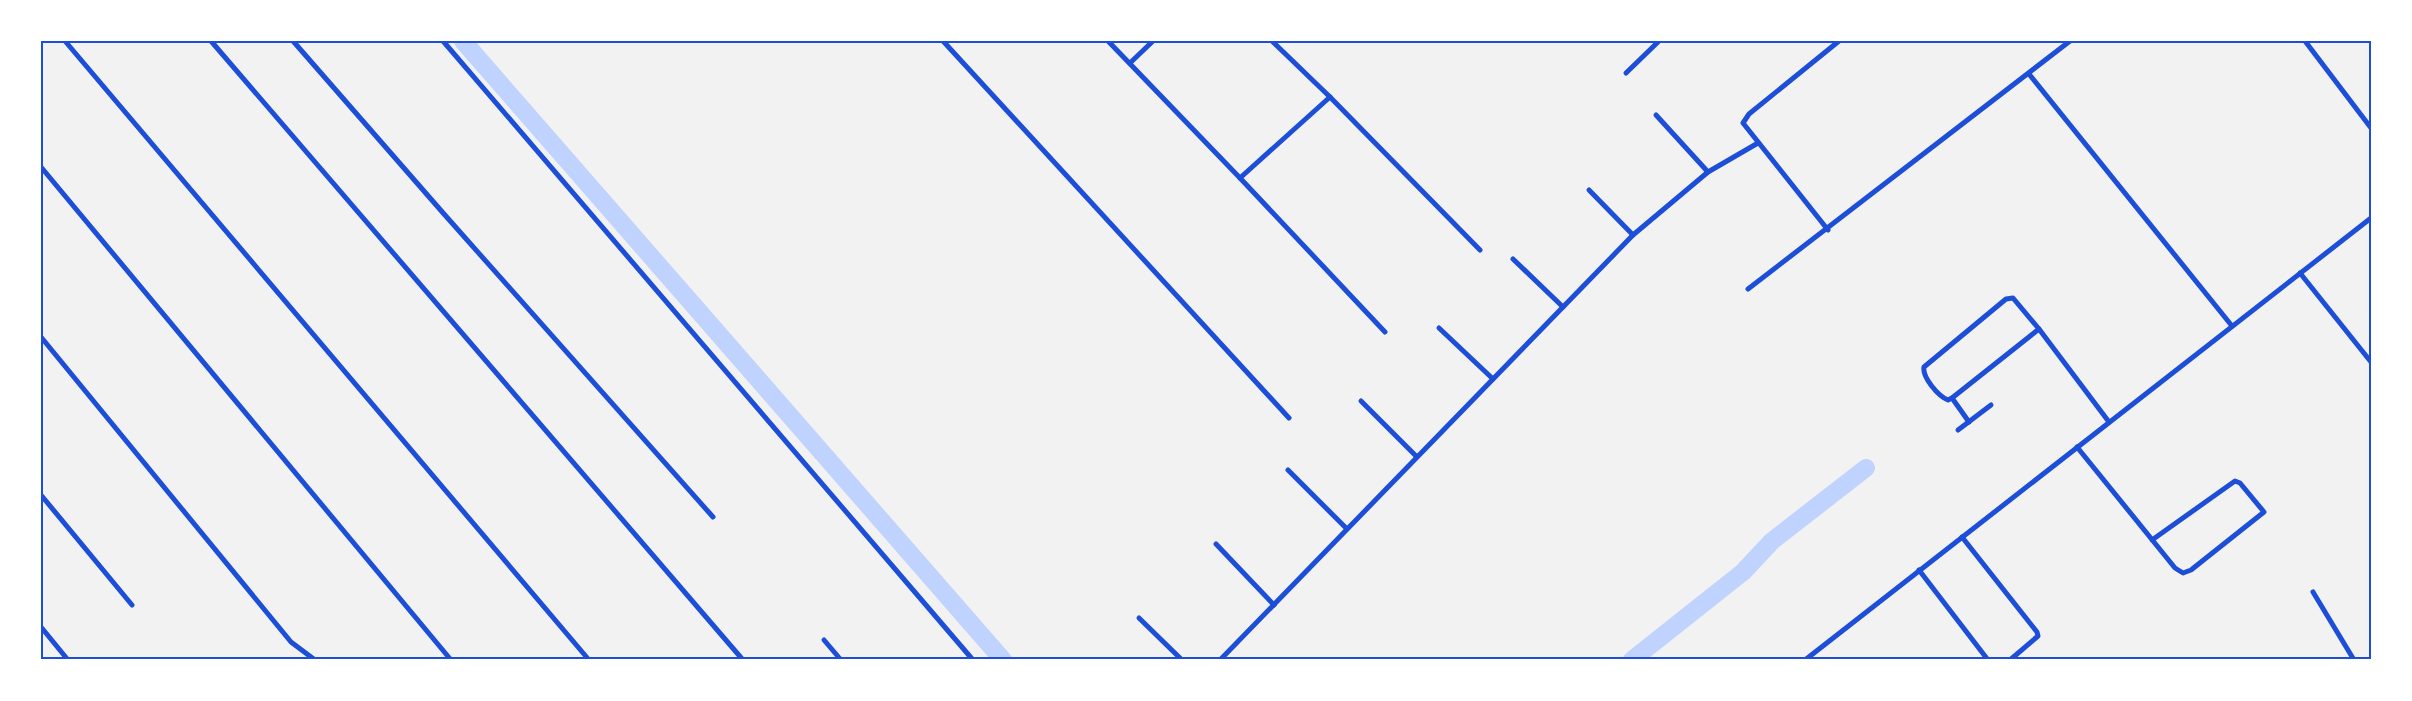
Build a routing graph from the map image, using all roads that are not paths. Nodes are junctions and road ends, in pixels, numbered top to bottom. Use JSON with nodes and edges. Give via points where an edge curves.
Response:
{"nodes":[{"id":1,"x":65,"y":41,"type":"edge"},
{"id":2,"x":211,"y":41,"type":"edge"},
{"id":3,"x":293,"y":41,"type":"edge"},
{"id":4,"x":443,"y":41,"type":"edge"},
{"id":5,"x":943,"y":41,"type":"edge"},
{"id":6,"x":1108,"y":41,"type":"edge"},
{"id":7,"x":1152,"y":41,"type":"edge"},
{"id":8,"x":1272,"y":41,"type":"edge"},
{"id":9,"x":1658,"y":41,"type":"edge"},
{"id":10,"x":1839,"y":41,"type":"edge"},
{"id":11,"x":2070,"y":41,"type":"edge"},
{"id":12,"x":2305,"y":41,"type":"edge"},
{"id":13,"x":1130,"y":63,"type":"junction"},
{"id":14,"x":1626,"y":73,"type":"dead end"},
{"id":15,"x":2029,"y":74,"type":"junction"},
{"id":16,"x":1330,"y":97,"type":"junction"},
{"id":17,"x":1656,"y":115,"type":"dead end"},
{"id":18,"x":2371,"y":128,"type":"edge"},
{"id":19,"x":1758,"y":143,"type":"junction"},
{"id":20,"x":41,"y":167,"type":"edge"},
{"id":21,"x":1708,"y":172,"type":"junction"},
{"id":22,"x":1240,"y":178,"type":"junction"},
{"id":23,"x":1589,"y":190,"type":"dead end"},
{"id":24,"x":2371,"y":218,"type":"edge"},
{"id":25,"x":1828,"y":230,"type":"junction"},
{"id":26,"x":1632,"y":235,"type":"junction"},
{"id":27,"x":1480,"y":250,"type":"dead end"},
{"id":28,"x":1513,"y":259,"type":"dead end"},
{"id":29,"x":2300,"y":273,"type":"junction"},
{"id":30,"x":1748,"y":289,"type":"dead end"},
{"id":31,"x":1563,"y":307,"type":"junction"},
{"id":32,"x":2232,"y":326,"type":"junction"},
{"id":33,"x":1438,"y":328,"type":"dead end"},
{"id":34,"x":2039,"y":329,"type":"junction"},
{"id":35,"x":1385,"y":332,"type":"dead end"},
{"id":36,"x":41,"y":338,"type":"edge"},
{"id":37,"x":2371,"y":362,"type":"edge"},
{"id":38,"x":1493,"y":379,"type":"junction"},
{"id":39,"x":1952,"y":398,"type":"junction"},
{"id":40,"x":1361,"y":401,"type":"dead end"},
{"id":41,"x":1991,"y":405,"type":"dead end"},
{"id":42,"x":1289,"y":418,"type":"dead end"},
{"id":43,"x":1969,"y":422,"type":"junction"},
{"id":44,"x":2109,"y":422,"type":"junction"},
{"id":45,"x":1958,"y":430,"type":"dead end"},
{"id":46,"x":2077,"y":447,"type":"junction"},
{"id":47,"x":1417,"y":457,"type":"junction"},
{"id":48,"x":1288,"y":470,"type":"dead end"},
{"id":49,"x":41,"y":495,"type":"edge"},
{"id":50,"x":714,"y":517,"type":"dead end"},
{"id":51,"x":1347,"y":529,"type":"junction"},
{"id":52,"x":1962,"y":537,"type":"junction"},
{"id":53,"x":2152,"y":540,"type":"junction"},
{"id":54,"x":1216,"y":544,"type":"dead end"},
{"id":55,"x":1920,"y":570,"type":"junction"},
{"id":56,"x":2313,"y":592,"type":"dead end"},
{"id":57,"x":132,"y":605,"type":"dead end"},
{"id":58,"x":1274,"y":605,"type":"junction"},
{"id":59,"x":1140,"y":618,"type":"dead end"},
{"id":60,"x":41,"y":627,"type":"edge"},
{"id":61,"x":824,"y":640,"type":"dead end"},
{"id":62,"x":68,"y":660,"type":"edge"},
{"id":63,"x":315,"y":660,"type":"edge"},
{"id":64,"x":451,"y":660,"type":"edge"},
{"id":65,"x":589,"y":660,"type":"edge"},
{"id":66,"x":744,"y":660,"type":"edge"},
{"id":67,"x":841,"y":660,"type":"edge"},
{"id":68,"x":973,"y":660,"type":"edge"},
{"id":69,"x":1182,"y":660,"type":"edge"},
{"id":70,"x":1220,"y":660,"type":"edge"},
{"id":71,"x":1805,"y":660,"type":"edge"},
{"id":72,"x":1988,"y":660,"type":"edge"},
{"id":73,"x":2010,"y":660,"type":"edge"},
{"id":74,"x":2354,"y":660,"type":"edge"}],
"edges":[{"from":1,"to":65,"type":"street"},
{"from":2,"to":66,"type":"street"},
{"from":3,"to":50,"type":"street"},
{"from":4,"to":68,"type":"street"},
{"from":5,"to":42,"type":"street"},
{"from":6,"to":13,"type":"street"},
{"from":7,"to":13,"type":"street"},
{"from":8,"to":16,"type":"street"},
{"from":9,"to":14,"type":"street"},
{"from":10,"to":19,"type":"street","via":[[1749,114],[1743,123]]},
{"from":11,"to":15,"type":"street"},
{"from":12,"to":18,"type":"street"},
{"from":13,"to":22,"type":"street"},
{"from":15,"to":25,"type":"street"},
{"from":15,"to":32,"type":"street"},
{"from":16,"to":22,"type":"street"},
{"from":16,"to":27,"type":"street"},
{"from":17,"to":21,"type":"street"},
{"from":19,"to":21,"type":"street"},
{"from":19,"to":25,"type":"street"},
{"from":20,"to":64,"type":"street"},
{"from":21,"to":26,"type":"street"},
{"from":22,"to":35,"type":"street"},
{"from":23,"to":26,"type":"street"},
{"from":24,"to":29,"type":"street"},
{"from":25,"to":30,"type":"street"},
{"from":26,"to":31,"type":"street"},
{"from":28,"to":31,"type":"street"},
{"from":29,"to":32,"type":"street"},
{"from":29,"to":37,"type":"street"},
{"from":31,"to":38,"type":"street"},
{"from":32,"to":44,"type":"street"},
{"from":33,"to":38,"type":"street"},
{"from":34,"to":39,"type":"street"},
{"from":34,"to":39,"type":"street","via":[[2019,302],[2013,298],[2006,299],[1924,367],[1925,375],[1943,398]]},
{"from":34,"to":44,"type":"street"},
{"from":36,"to":63,"type":"street","via":[[291,642]]},
{"from":38,"to":47,"type":"street"},
{"from":39,"to":43,"type":"street"},
{"from":40,"to":47,"type":"street"},
{"from":41,"to":43,"type":"street"},
{"from":43,"to":45,"type":"street"},
{"from":44,"to":46,"type":"street"},
{"from":46,"to":52,"type":"street"},
{"from":46,"to":53,"type":"street"},
{"from":47,"to":51,"type":"street"},
{"from":48,"to":51,"type":"street"},
{"from":49,"to":57,"type":"street"},
{"from":51,"to":58,"type":"street"},
{"from":52,"to":55,"type":"street"},
{"from":52,"to":73,"type":"street","via":[[2037,632],[2034,641]]},
{"from":53,"to":53,"type":"street","via":[[2183,573],[2264,512],[2235,480]]},
{"from":54,"to":58,"type":"street"},
{"from":55,"to":71,"type":"street"},
{"from":55,"to":72,"type":"street"},
{"from":56,"to":74,"type":"street"},
{"from":58,"to":70,"type":"street"},
{"from":59,"to":69,"type":"street"},
{"from":60,"to":62,"type":"street"},
{"from":61,"to":67,"type":"street"}]}
